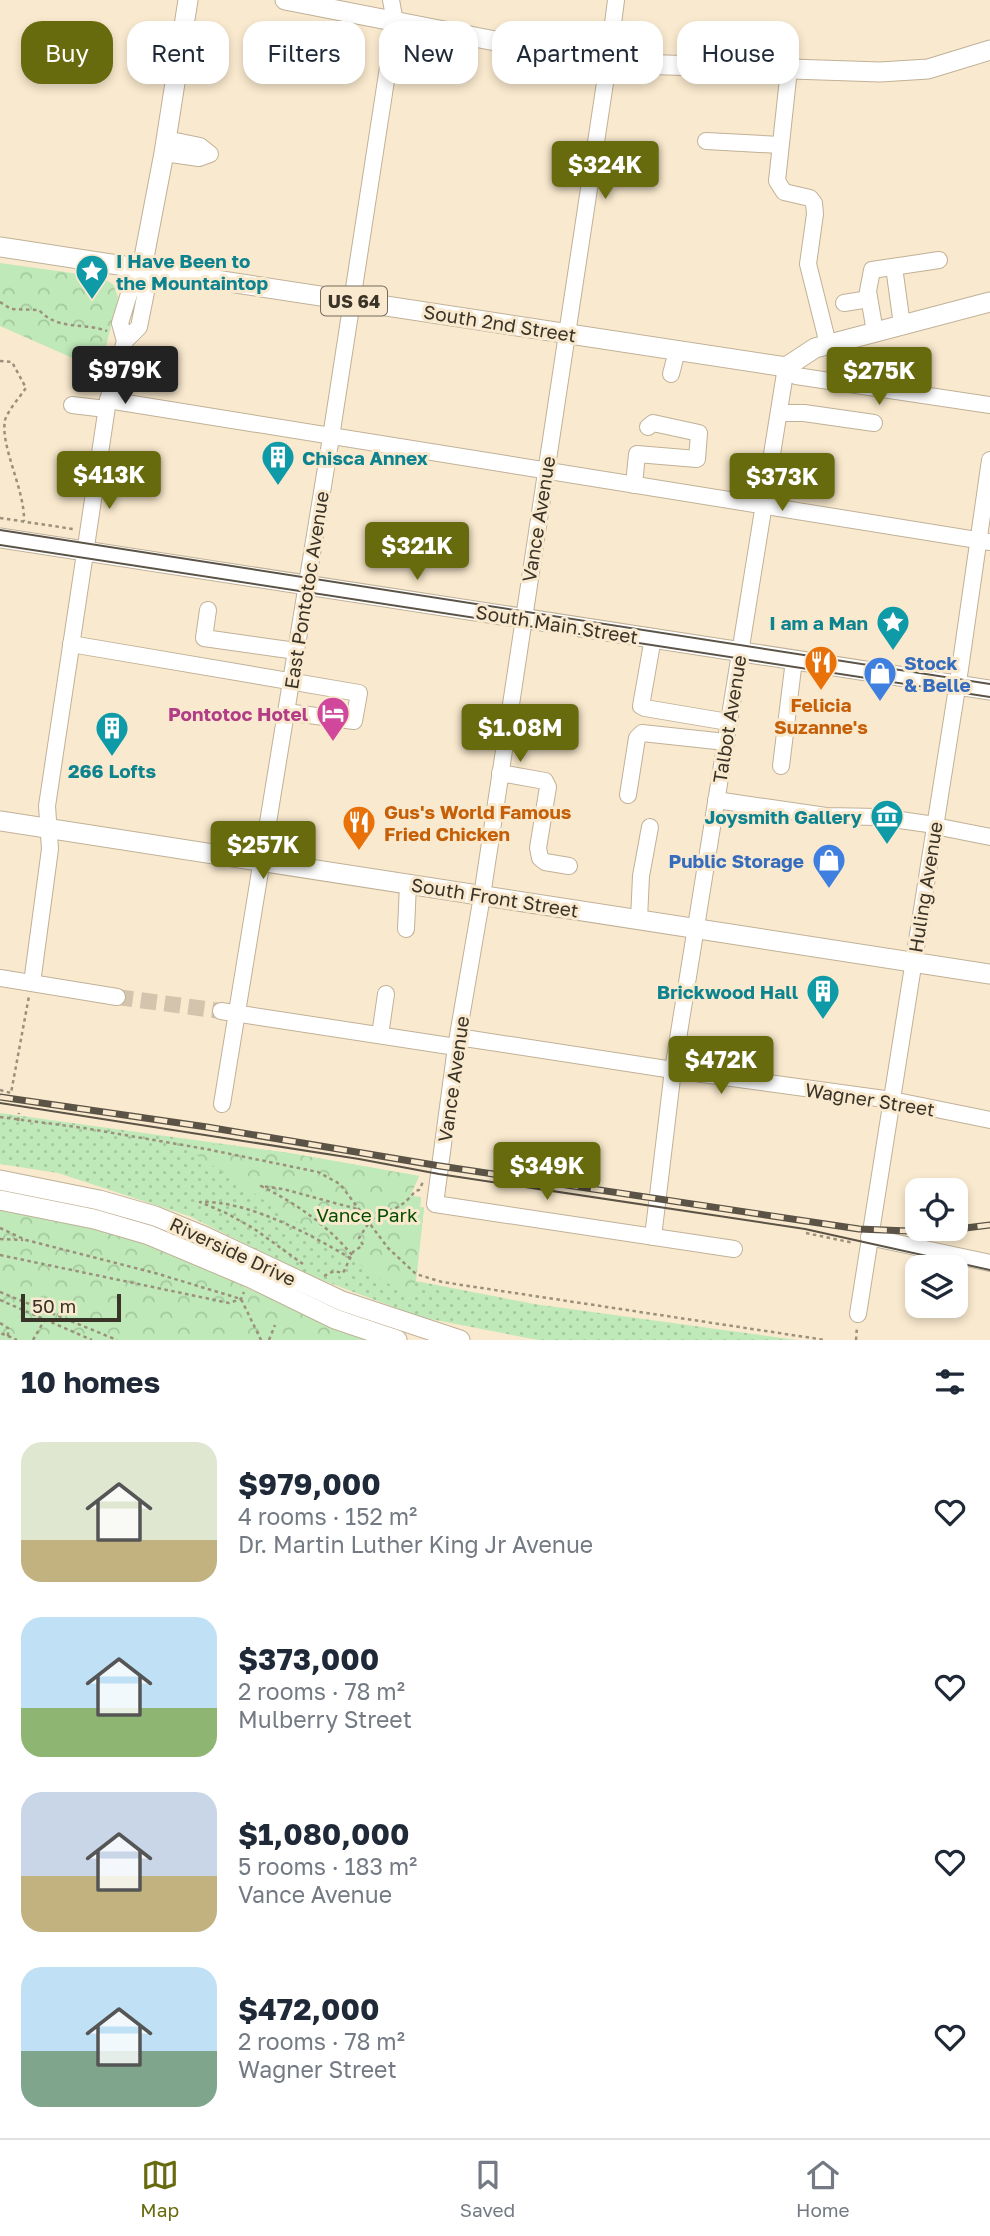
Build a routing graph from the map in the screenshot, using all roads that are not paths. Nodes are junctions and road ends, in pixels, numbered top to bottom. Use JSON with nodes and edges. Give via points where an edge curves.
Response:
{"nodes":[{"id":1,"x":188,"y":0,"type":"edge"},
{"id":2,"x":285,"y":0,"type":"edge"},
{"id":3,"x":391,"y":0,"type":"edge"},
{"id":4,"x":616,"y":0,"type":"edge"},
{"id":5,"x":390,"y":21,"type":"edge"},
{"id":6,"x":395,"y":21,"type":"edge"},
{"id":7,"x":613,"y":21,"type":"edge"},
{"id":8,"x":990,"y":50,"type":"edge"},
{"id":9,"x":799,"y":69,"type":"edge"},
{"id":10,"x":385,"y":84,"type":"edge"},
{"id":11,"x":605,"y":84,"type":"edge"},
{"id":12,"x":787,"y":84,"type":"edge"},
{"id":13,"x":706,"y":141,"type":"dead end"},
{"id":14,"x":780,"y":145,"type":"junction"},
{"id":15,"x":0,"y":247,"type":"edge"},
{"id":16,"x":939,"y":260,"type":"dead end"},
{"id":17,"x":894,"y":267,"type":"junction"},
{"id":18,"x":142,"y":268,"type":"junction"},
{"id":19,"x":869,"y":299,"type":"junction"},
{"id":20,"x":352,"y":300,"type":"junction"},
{"id":21,"x":990,"y":302,"type":"edge"},
{"id":22,"x":844,"y":303,"type":"dead end"},
{"id":23,"x":902,"y":325,"type":"junction"},
{"id":24,"x":875,"y":332,"type":"junction"},
{"id":25,"x":566,"y":334,"type":"junction"},
{"id":26,"x":828,"y":344,"type":"junction"},
{"id":27,"x":677,"y":351,"type":"junction"},
{"id":28,"x":786,"y":368,"type":"junction"},
{"id":29,"x":671,"y":374,"type":"dead end"},
{"id":30,"x":72,"y":405,"type":"dead end"},
{"id":31,"x":107,"y":405,"type":"junction"},
{"id":32,"x":990,"y":405,"type":"edge"},
{"id":33,"x":779,"y":413,"type":"junction"},
{"id":34,"x":874,"y":423,"type":"dead end"},
{"id":35,"x":331,"y":437,"type":"junction"},
{"id":36,"x":637,"y":453,"type":"junction"},
{"id":37,"x":990,"y":460,"type":"edge"},
{"id":38,"x":546,"y":471,"type":"junction"},
{"id":39,"x":634,"y":485,"type":"junction"},
{"id":40,"x":765,"y":507,"type":"junction"},
{"id":41,"x":0,"y":538,"type":"edge"},
{"id":42,"x":984,"y":542,"type":"edge"},
{"id":43,"x":84,"y":551,"type":"junction"},
{"id":44,"x":307,"y":585,"type":"junction"},
{"id":45,"x":208,"y":610,"type":"dead end"},
{"id":46,"x":523,"y":618,"type":"junction"},
{"id":47,"x":653,"y":638,"type":"junction"},
{"id":48,"x":71,"y":644,"type":"junction"},
{"id":49,"x":296,"y":651,"type":"junction"},
{"id":50,"x":740,"y":652,"type":"junction"},
{"id":51,"x":794,"y":660,"type":"junction"},
{"id":52,"x":291,"y":682,"type":"junction"},
{"id":53,"x":958,"y":685,"type":"junction"},
{"id":54,"x":990,"y":690,"type":"edge"},
{"id":55,"x":286,"y":712,"type":"junction"},
{"id":56,"x":728,"y":722,"type":"junction"},
{"id":57,"x":726,"y":742,"type":"junction"},
{"id":58,"x":781,"y":766,"type":"dead end"},
{"id":59,"x":500,"y":773,"type":"junction"},
{"id":60,"x":628,"y":795,"type":"dead end"},
{"id":61,"x":716,"y":800,"type":"junction"},
{"id":62,"x":0,"y":821,"type":"edge"},
{"id":63,"x":935,"y":826,"type":"junction"},
{"id":64,"x":650,"y":827,"type":"dead end"},
{"id":65,"x":50,"y":831,"type":"junction"},
{"id":66,"x":990,"y":837,"type":"edge"},
{"id":67,"x":262,"y":860,"type":"junction"},
{"id":68,"x":569,"y":866,"type":"dead end"},
{"id":69,"x":408,"y":884,"type":"junction"},
{"id":70,"x":482,"y":896,"type":"junction"},
{"id":71,"x":639,"y":919,"type":"junction"},
{"id":72,"x":696,"y":928,"type":"junction"},
{"id":73,"x":406,"y":929,"type":"dead end"},
{"id":74,"x":913,"y":963,"type":"junction"},
{"id":75,"x":990,"y":974,"type":"edge"},
{"id":76,"x":0,"y":978,"type":"edge"},
{"id":77,"x":32,"y":983,"type":"junction"},
{"id":78,"x":386,"y":994,"type":"dead end"},
{"id":79,"x":117,"y":997,"type":"tunnel mouth"},
{"id":80,"x":221,"y":1011,"type":"tunnel mouth"},
{"id":81,"x":238,"y":1013,"type":"junction"},
{"id":82,"x":380,"y":1035,"type":"junction"},
{"id":83,"x":457,"y":1042,"type":"junction"},
{"id":84,"x":673,"y":1070,"type":"junction"},
{"id":85,"x":892,"y":1100,"type":"junction"},
{"id":86,"x":222,"y":1104,"type":"dead end"},
{"id":87,"x":990,"y":1119,"type":"edge"},
{"id":88,"x":0,"y":1180,"type":"edge"},
{"id":89,"x":0,"y":1200,"type":"edge"},
{"id":90,"x":653,"y":1237,"type":"junction"},
{"id":91,"x":863,"y":1240,"type":"junction"},
{"id":92,"x":734,"y":1249,"type":"dead end"},
{"id":93,"x":990,"y":1263,"type":"edge"},
{"id":94,"x":857,"y":1320,"type":"road end"},
{"id":95,"x":397,"y":1340,"type":"edge"},
{"id":96,"x":460,"y":1340,"type":"edge"}],
"edges":[{"from":1,"to":18,"type":"main road"},
{"from":2,"to":5,"type":"main road"},
{"from":3,"to":6,"type":"street","name":"East Pontotoc Avenue"},
{"from":4,"to":7,"type":"street","name":"Vance Avenue"},
{"from":8,"to":9,"type":"main road","via":[[912,71]]},
{"from":10,"to":20,"type":"street","name":"East Pontotoc Avenue"},
{"from":11,"to":25,"type":"street","name":"Vance Avenue"},
{"from":12,"to":14,"type":"street"},
{"from":13,"to":14,"type":"street"},
{"from":14,"to":26,"type":"street","via":[[779,187],[810,198],[816,208],[808,264]]},
{"from":15,"to":18,"type":"main road","name":"South 2nd Street","number":"US 64"},
{"from":16,"to":17,"type":"street"},
{"from":17,"to":19,"type":"street","via":[[872,270]]},
{"from":17,"to":23,"type":"street"},
{"from":18,"to":20,"type":"main road","name":"South 2nd Street","number":"US 64"},
{"from":18,"to":31,"type":"street","via":[[148,282],[139,327],[125,341]]},
{"from":19,"to":22,"type":"street"},
{"from":19,"to":24,"type":"street"},
{"from":20,"to":25,"type":"main road","name":"South 2nd Street","number":"US 64"},
{"from":20,"to":35,"type":"street","name":"East Pontotoc Avenue"},
{"from":21,"to":23,"type":"main road"},
{"from":23,"to":24,"type":"main road"},
{"from":24,"to":26,"type":"main road"},
{"from":25,"to":27,"type":"main road","name":"South 2nd Street","number":"US 64"},
{"from":25,"to":38,"type":"street","name":"Vance Avenue"},
{"from":26,"to":28,"type":"main road"},
{"from":27,"to":28,"type":"main road","name":"South 2nd Street","number":"US 64"},
{"from":27,"to":29,"type":"street"},
{"from":28,"to":32,"type":"street","via":[[796,376]]},
{"from":28,"to":33,"type":"street","name":"Talbot Avenue"},
{"from":30,"to":31,"type":"street"},
{"from":31,"to":35,"type":"street"},
{"from":31,"to":43,"type":"street"},
{"from":33,"to":34,"type":"street"},
{"from":33,"to":40,"type":"street","name":"Talbot Avenue"},
{"from":35,"to":38,"type":"street"},
{"from":35,"to":44,"type":"street","name":"East Pontotoc Avenue"},
{"from":36,"to":36,"type":"street","via":[[697,459],[699,433],[670,422],[653,423],[644,431]]},
{"from":36,"to":39,"type":"street"},
{"from":37,"to":42,"type":"street","name":"Huling Avenue"},
{"from":38,"to":39,"type":"street"},
{"from":38,"to":46,"type":"street","name":"Vance Avenue"},
{"from":39,"to":40,"type":"street"},
{"from":40,"to":42,"type":"street"},
{"from":40,"to":50,"type":"street","name":"Talbot Avenue"},
{"from":41,"to":43,"type":"main road","name":"South Main Street"},
{"from":42,"to":53,"type":"street","name":"Huling Avenue"},
{"from":43,"to":44,"type":"main road","name":"South Main Street"},
{"from":43,"to":48,"type":"street"},
{"from":44,"to":46,"type":"main road","name":"South Main Street"},
{"from":44,"to":49,"type":"street","name":"East Pontotoc Avenue"},
{"from":45,"to":49,"type":"street","via":[[204,638]]},
{"from":46,"to":47,"type":"main road","name":"South Main Street"},
{"from":46,"to":59,"type":"street","name":"Vance Avenue"},
{"from":47,"to":50,"type":"main road","name":"South Main Street"},
{"from":47,"to":56,"type":"street","via":[[641,706]]},
{"from":48,"to":52,"type":"street"},
{"from":48,"to":65,"type":"street","via":[[47,806]]},
{"from":49,"to":52,"type":"street","name":"East Pontotoc Avenue"},
{"from":50,"to":51,"type":"main road","name":"South Main Street"},
{"from":50,"to":56,"type":"street","name":"Talbot Avenue"},
{"from":51,"to":53,"type":"main road","name":"South Main Street"},
{"from":51,"to":58,"type":"street"},
{"from":52,"to":55,"type":"street","name":"East Pontotoc Avenue"},
{"from":52,"to":55,"type":"street","via":[[359,692],[354,721]]},
{"from":53,"to":54,"type":"main road","name":"South Main Street"},
{"from":53,"to":63,"type":"street","name":"Huling Avenue"},
{"from":55,"to":67,"type":"street","name":"East Pontotoc Avenue"},
{"from":56,"to":57,"type":"street","name":"Talbot Avenue"},
{"from":57,"to":60,"type":"street","via":[[642,733],[637,738]]},
{"from":57,"to":61,"type":"street","name":"Talbot Avenue"},
{"from":59,"to":68,"type":"street","via":[[545,781],[540,858]]},
{"from":59,"to":70,"type":"street","name":"Vance Avenue"},
{"from":61,"to":63,"type":"street"},
{"from":61,"to":72,"type":"street","name":"Talbot Avenue"},
{"from":62,"to":65,"type":"main road","name":"South Front Street"},
{"from":63,"to":66,"type":"street"},
{"from":63,"to":74,"type":"street","name":"Huling Avenue"},
{"from":64,"to":71,"type":"street"},
{"from":65,"to":67,"type":"main road","name":"South Front Street"},
{"from":65,"to":77,"type":"street"},
{"from":67,"to":69,"type":"main road","name":"South Front Street"},
{"from":67,"to":81,"type":"street","name":"East Pontotoc Avenue"},
{"from":69,"to":70,"type":"main road","name":"South Front Street"},
{"from":69,"to":73,"type":"street"},
{"from":70,"to":71,"type":"main road","name":"South Front Street"},
{"from":70,"to":83,"type":"street","name":"Vance Avenue"},
{"from":71,"to":72,"type":"main road","name":"South Front Street"},
{"from":72,"to":74,"type":"main road","name":"South Front Street"},
{"from":72,"to":84,"type":"street","name":"Talbot Avenue"},
{"from":74,"to":75,"type":"main road","name":"South Front Street"},
{"from":74,"to":85,"type":"street","name":"Huling Avenue"},
{"from":76,"to":77,"type":"street"},
{"from":77,"to":79,"type":"street"},
{"from":78,"to":82,"type":"street"},
{"from":80,"to":81,"type":"street","name":"Wagner Street"},
{"from":81,"to":82,"type":"street","name":"Wagner Street"},
{"from":81,"to":86,"type":"street","name":"East Pontotoc Avenue"},
{"from":82,"to":83,"type":"street","name":"Wagner Street"},
{"from":83,"to":84,"type":"street","name":"Wagner Street"},
{"from":83,"to":90,"type":"street","name":"Vance Avenue","via":[[435,1204]]},
{"from":84,"to":85,"type":"street","name":"Wagner Street"},
{"from":84,"to":90,"type":"street","name":"Talbot Avenue"},
{"from":85,"to":87,"type":"street","name":"Wagner Street"},
{"from":85,"to":91,"type":"street","name":"Huling Avenue"},
{"from":88,"to":96,"type":"main road","name":"Riverside Drive","via":[[155,1216],[342,1301]]},
{"from":89,"to":95,"type":"main road","name":"Riverside Drive","via":[[149,1234],[335,1319]]},
{"from":90,"to":92,"type":"street"},
{"from":91,"to":93,"type":"street"},
{"from":91,"to":94,"type":"street","name":"Huling Avenue"}]}
